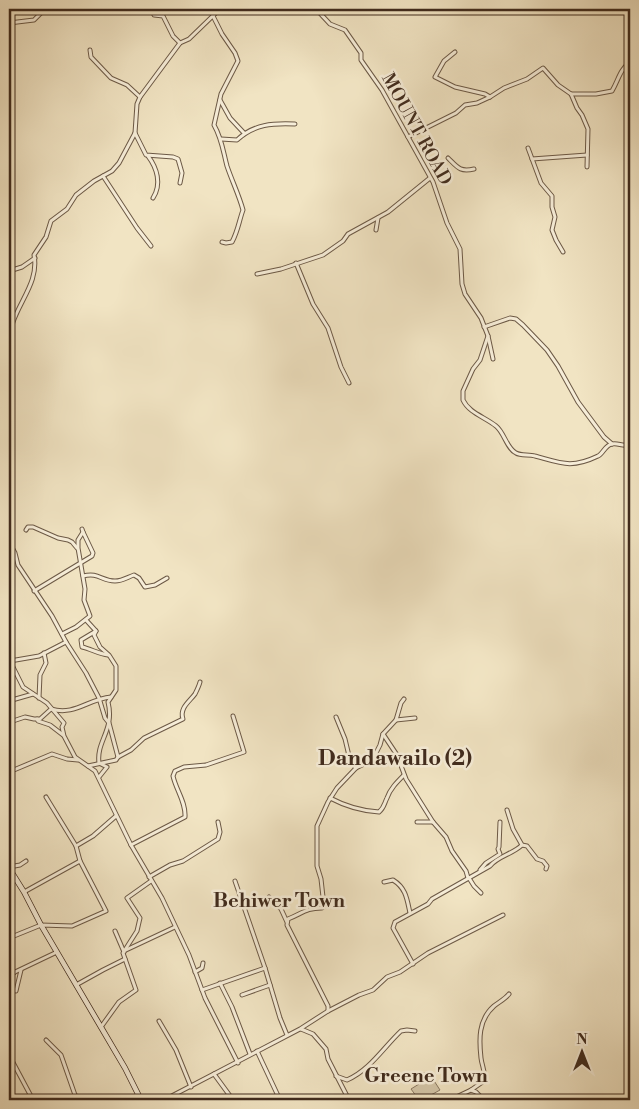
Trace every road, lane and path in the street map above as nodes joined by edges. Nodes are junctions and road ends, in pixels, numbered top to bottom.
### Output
1 (48, 9) edge
2 (152, 9) edge
3 (220, 9) edge
4 (316, 9) edge
5 (213, 16) junction
6 (9, 23) edge
7 (180, 43) junction
8 (90, 50) dead end
9 (455, 52) dead end
10 (630, 62) edge
11 (570, 94) junction
12 (140, 97) junction
13 (490, 97) junction
14 (220, 100) junction
15 (295, 124) dead end
16 (135, 133) junction
17 (244, 133) junction
18 (408, 137) junction
19 (221, 138) junction
20 (528, 148) dead end
21 (588, 154) junction
22 (148, 156) junction
23 (448, 158) dead end
24 (532, 159) junction
25 (588, 167) dead end
26 (474, 168) dead end
27 (104, 176) junction
28 (430, 178) junction
29 (180, 183) dead end
30 (153, 198) dead end
31 (378, 217) junction
32 (376, 230) dead end
33 (222, 242) dead end
34 (151, 246) dead end
35 (563, 252) dead end
36 (35, 258) junction
37 (296, 263) junction
38 (9, 271) edge
39 (257, 274) dead end
40 (484, 327) junction
41 (488, 336) junction
42 (9, 341) edge
43 (492, 359) dead end
44 (349, 383) dead end
45 (612, 444) junction
46 (630, 444) edge
47 (26, 530) dead end
48 (9, 542) edge
49 (78, 548) junction
50 (80, 564) junction
51 (83, 576) junction
52 (167, 578) dead end
53 (34, 591) junction
54 (86, 620) junction
55 (96, 631) junction
56 (62, 634) junction
57 (66, 642) junction
58 (44, 653) junction
59 (108, 655) junction
60 (9, 660) edge
61 (200, 682) dead end
62 (33, 694) junction
63 (111, 697) junction
64 (99, 698) junction
65 (39, 699) junction
66 (404, 699) dead end
67 (9, 703) edge
68 (51, 709) junction
69 (233, 716) dead end
70 (336, 717) dead end
71 (415, 718) dead end
72 (37, 719) junction
73 (396, 720) junction
74 (10, 722) edge
75 (109, 723) junction
76 (382, 734) junction
77 (63, 735) junction
78 (118, 757) junction
79 (79, 760) junction
80 (99, 763) junction
81 (9, 766) edge
82 (88, 766) junction
83 (356, 768) junction
84 (10, 771) edge
85 (404, 775) junction
86 (99, 777) junction
87 (46, 796) dead end
88 (330, 798) junction
89 (507, 810) dead end
90 (116, 816) junction
91 (218, 822) dead end
92 (418, 822) dead end
93 (433, 822) junction
94 (500, 822) dead end
95 (131, 845) junction
96 (522, 845) junction
97 (76, 846) junction
98 (26, 860) dead end
99 (80, 861) junction
100 (9, 867) edge
101 (546, 869) dead end
102 (478, 872) junction
103 (149, 877) junction
104 (468, 878) junction
105 (151, 881) junction
106 (235, 881) dead end
107 (384, 882) dead end
108 (24, 892) junction
109 (482, 893) dead end
110 (269, 897) dead end
111 (410, 913) junction
112 (503, 915) dead end
113 (287, 923) junction
114 (41, 925) junction
115 (175, 927) junction
116 (114, 931) dead end
117 (9, 938) edge
118 (124, 951) junction
119 (58, 952) junction
120 (125, 959) junction
121 (203, 963) dead end
122 (413, 964) junction
123 (265, 968) junction
124 (21, 970) junction
125 (195, 972) junction
126 (9, 977) edge
127 (220, 983) junction
128 (270, 984) junction
129 (76, 985) junction
130 (202, 990) junction
131 (16, 991) dead end
132 (510, 994) dead end
133 (242, 995) dead end
134 (328, 1011) junction
135 (159, 1021) dead end
136 (101, 1028) junction
137 (300, 1029) junction
138 (415, 1031) dead end
139 (287, 1035) junction
140 (46, 1040) dead end
141 (257, 1051) junction
142 (250, 1054) junction
143 (9, 1055) edge
144 (238, 1063) junction
145 (214, 1074) junction
146 (336, 1076) junction
147 (191, 1087) junction
148 (471, 1090) junction
149 (33, 1100) edge
150 (82, 1100) edge
151 (141, 1100) edge
152 (164, 1100) edge
153 (233, 1100) edge
154 (280, 1100) edge
155 (349, 1100) edge
156 (450, 1100) edge
157 (484, 1100) edge

1 - 6 street
2 - 7 street
3 - 5 street
4 - 18 street, MOUNT ROAD
5 - 7 street
5 - 14 street
7 - 12 street
8 - 12 street
9 - 13 street
10 - 11 street
11 - 13 street
11 - 21 street
12 - 16 street
13 - 18 street
14 - 17 street
14 - 19 street
15 - 17 street
16 - 22 street
16 - 27 street
17 - 19 street
18 - 28 street, MOUNT ROAD
19 - 33 street
20 - 24 street
21 - 24 street
21 - 25 street
22 - 29 street
22 - 30 street
23 - 26 street
24 - 35 street
27 - 34 street
27 - 36 street
28 - 31 street
28 - 40 street, MOUNT ROAD
31 - 32 street
31 - 37 street
36 - 38 street
36 - 42 street
37 - 39 street
37 - 44 street
40 - 41 street, MOUNT ROAD
40 - 45 street
41 - 43 street, MOUNT ROAD
41 - 45 street
45 - 46 street
47 - 49 street
48 - 53 street
49 - 50 street
49 - 50 street
50 - 51 street
50 - 53 street
51 - 52 street
51 - 54 street
53 - 56 street
54 - 55 street
54 - 56 street
55 - 59 street
55 - 59 street
56 - 57 street
57 - 58 street
57 - 64 street
58 - 60 street
58 - 65 street
59 - 63 street
60 - 62 street
61 - 78 street
62 - 65 street
62 - 67 street
63 - 64 street
63 - 75 street
64 - 68 street
64 - 75 street
65 - 68 street
66 - 73 street
68 - 72 street
68 - 77 street
69 - 95 street
70 - 83 street
71 - 73 street
72 - 74 street
72 - 77 street
73 - 76 street
75 - 78 street
75 - 80 street
76 - 83 street
76 - 85 street
77 - 79 street
78 - 80 street
79 - 82 street
79 - 84 street
80 - 82 street
80 - 86 street
81 - 84 street
82 - 86 street
83 - 88 street
85 - 88 street
85 - 93 street
86 - 90 street
87 - 97 street
88 - 113 street
89 - 96 street
90 - 95 street
90 - 97 street
91 - 103 street
92 - 93 street
93 - 104 street
94 - 102 street
95 - 103 street
96 - 101 street
96 - 102 street
97 - 99 street
98 - 100 street
99 - 108 street
99 - 114 street
100 - 108 main road
102 - 104 street
103 - 105 street
104 - 109 street
104 - 111 street
105 - 115 street
105 - 118 street
106 - 123 street
107 - 111 street
108 - 114 main road
110 - 113 street
111 - 122 street
112 - 122 street
113 - 134 street
114 - 117 street
114 - 119 main road
115 - 118 street
115 - 125 street
116 - 118 street
118 - 120 street
119 - 124 street
119 - 129 main road
120 - 129 street
120 - 136 street
121 - 125 street
122 - 134 street
123 - 127 street
123 - 128 street
124 - 126 street
124 - 131 street
125 - 130 street
127 - 130 street
127 - 142 street
128 - 133 street
128 - 139 street
129 - 136 main road
130 - 144 street
132 - 148 street
134 - 137 street
135 - 147 street
136 - 151 main road
137 - 139 street
137 - 146 street
138 - 146 street
139 - 141 street
140 - 150 street
141 - 142 street
141 - 154 street
142 - 144 street
143 - 149 street
144 - 145 street
145 - 147 street
145 - 153 street
146 - 155 street
147 - 152 street
148 - 156 street
148 - 157 street

